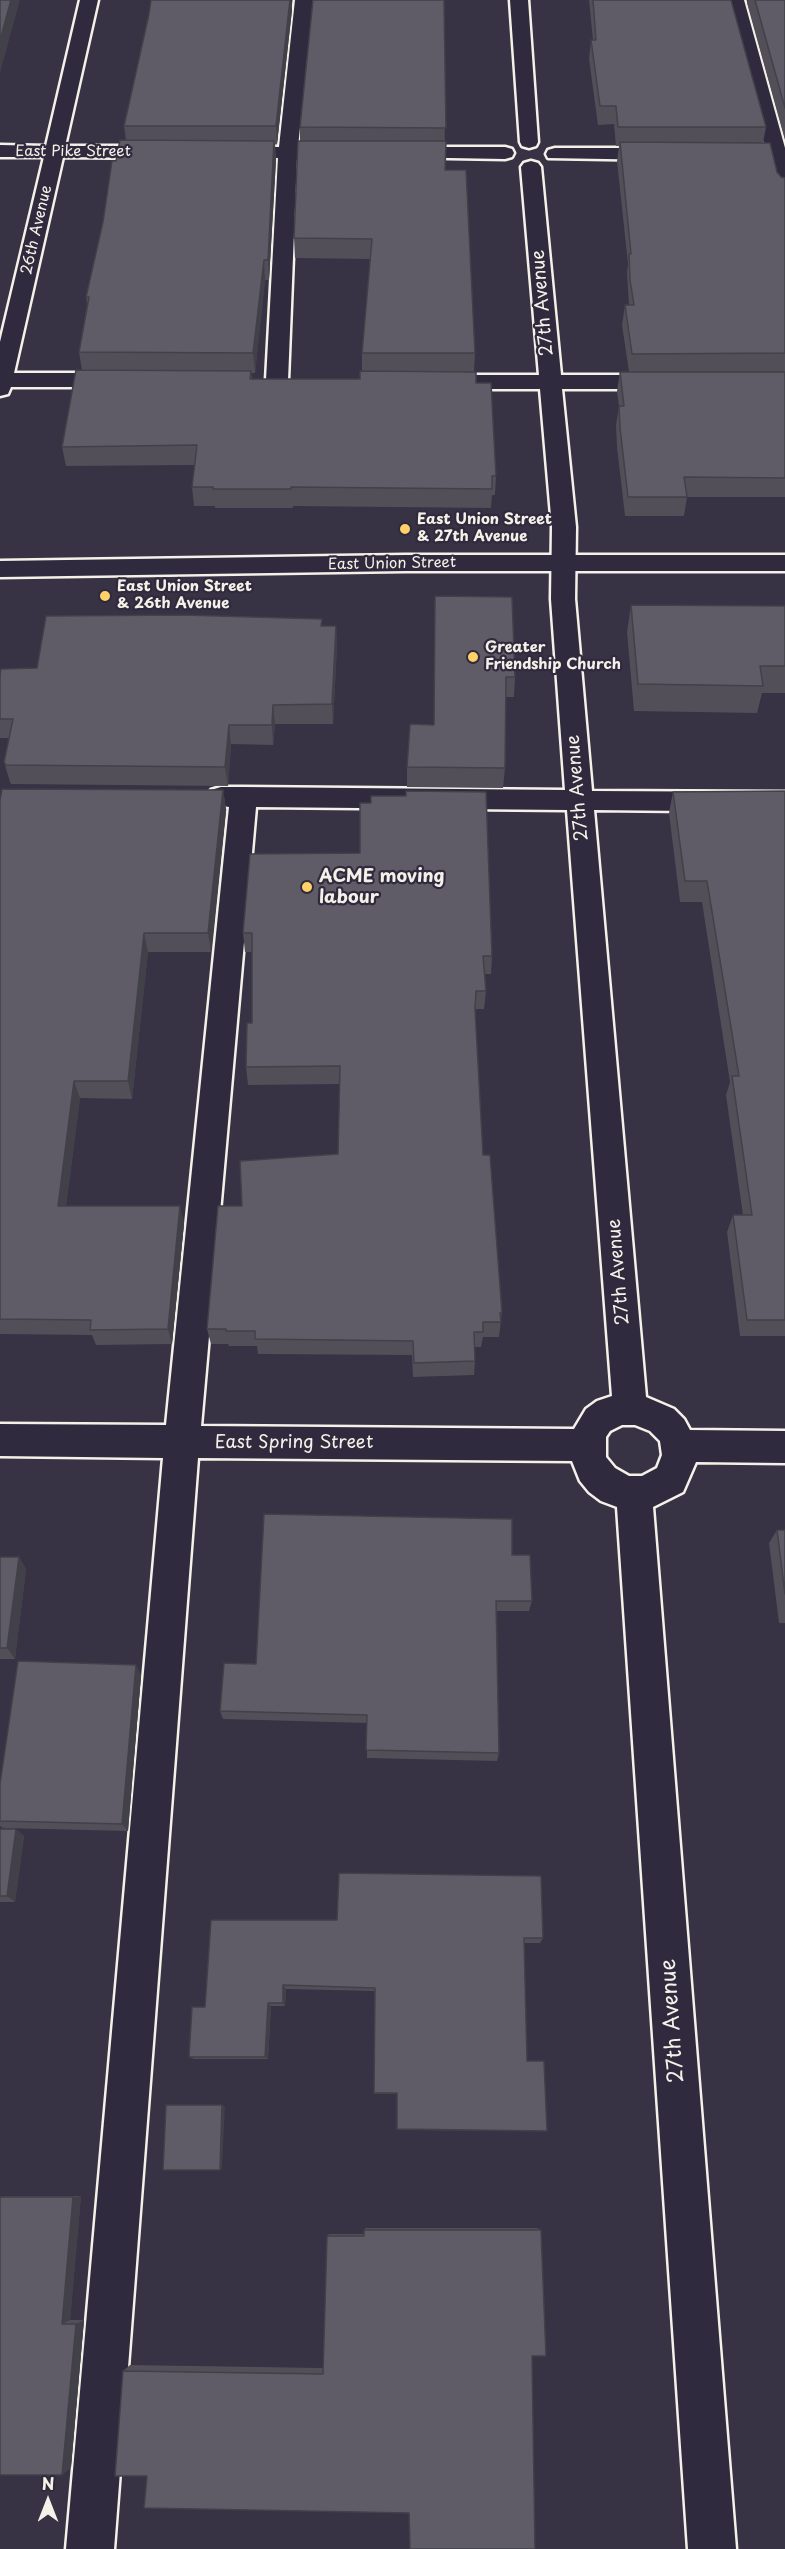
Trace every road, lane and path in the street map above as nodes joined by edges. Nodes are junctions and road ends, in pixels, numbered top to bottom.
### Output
1 (88, 0) edge
2 (304, 0) edge
3 (519, 0) edge
4 (735, 0) edge
5 (0, 151) edge
6 (55, 152) junction
7 (184, 152) edge
8 (207, 152) edge
9 (288, 152) junction
10 (356, 153) edge
11 (379, 153) edge
12 (679, 154) edge
13 (703, 154) edge
14 (780, 154) edge
15 (530, 155) junction
16 (785, 189) edge
17 (136, 380) edge
18 (254, 380) edge
19 (277, 380) junction
20 (301, 380) edge
21 (406, 381) edge
22 (678, 382) edge
23 (551, 383) junction
24 (1, 384) edge
25 (564, 563) junction
26 (785, 563) edge
27 (0, 569) edge
28 (197, 797) edge
29 (243, 797) junction
30 (579, 800) junction
31 (785, 802) edge
32 (630, 1409) junction
33 (0, 1440) edge
34 (183, 1443) junction
35 (587, 1445) junction
36 (678, 1446) junction
37 (785, 1447) edge
38 (634, 1493) junction
39 (90, 2549) edge
40 (712, 2549) edge

1 - 6 street, 26th Avenue
2 - 9 street
3 - 15 street, 27th Avenue
4 - 14 street
5 - 6 street, East Pike Street
6 - 7 street, East Pike Street
6 - 24 street, 26th Avenue
8 - 9 street
9 - 10 street
9 - 19 street
11 - 15 street
12 - 15 street
13 - 14 street
14 - 16 street
15 - 23 street, 27th Avenue
17 - 24 street
18 - 19 street
19 - 20 street
21 - 23 street
22 - 23 street
23 - 25 street, 27th Avenue
25 - 26 street, East Union Street
25 - 27 street, East Union Street
25 - 30 street, 27th Avenue
28 - 29 street
29 - 30 street
29 - 34 street
30 - 31 street
30 - 32 street, 27th Avenue
32 - 35 street
32 - 36 street
33 - 34 street, East Spring Street
34 - 35 street, East Spring Street
34 - 39 street
35 - 38 street
36 - 37 street
36 - 38 street
38 - 40 street, 27th Avenue

